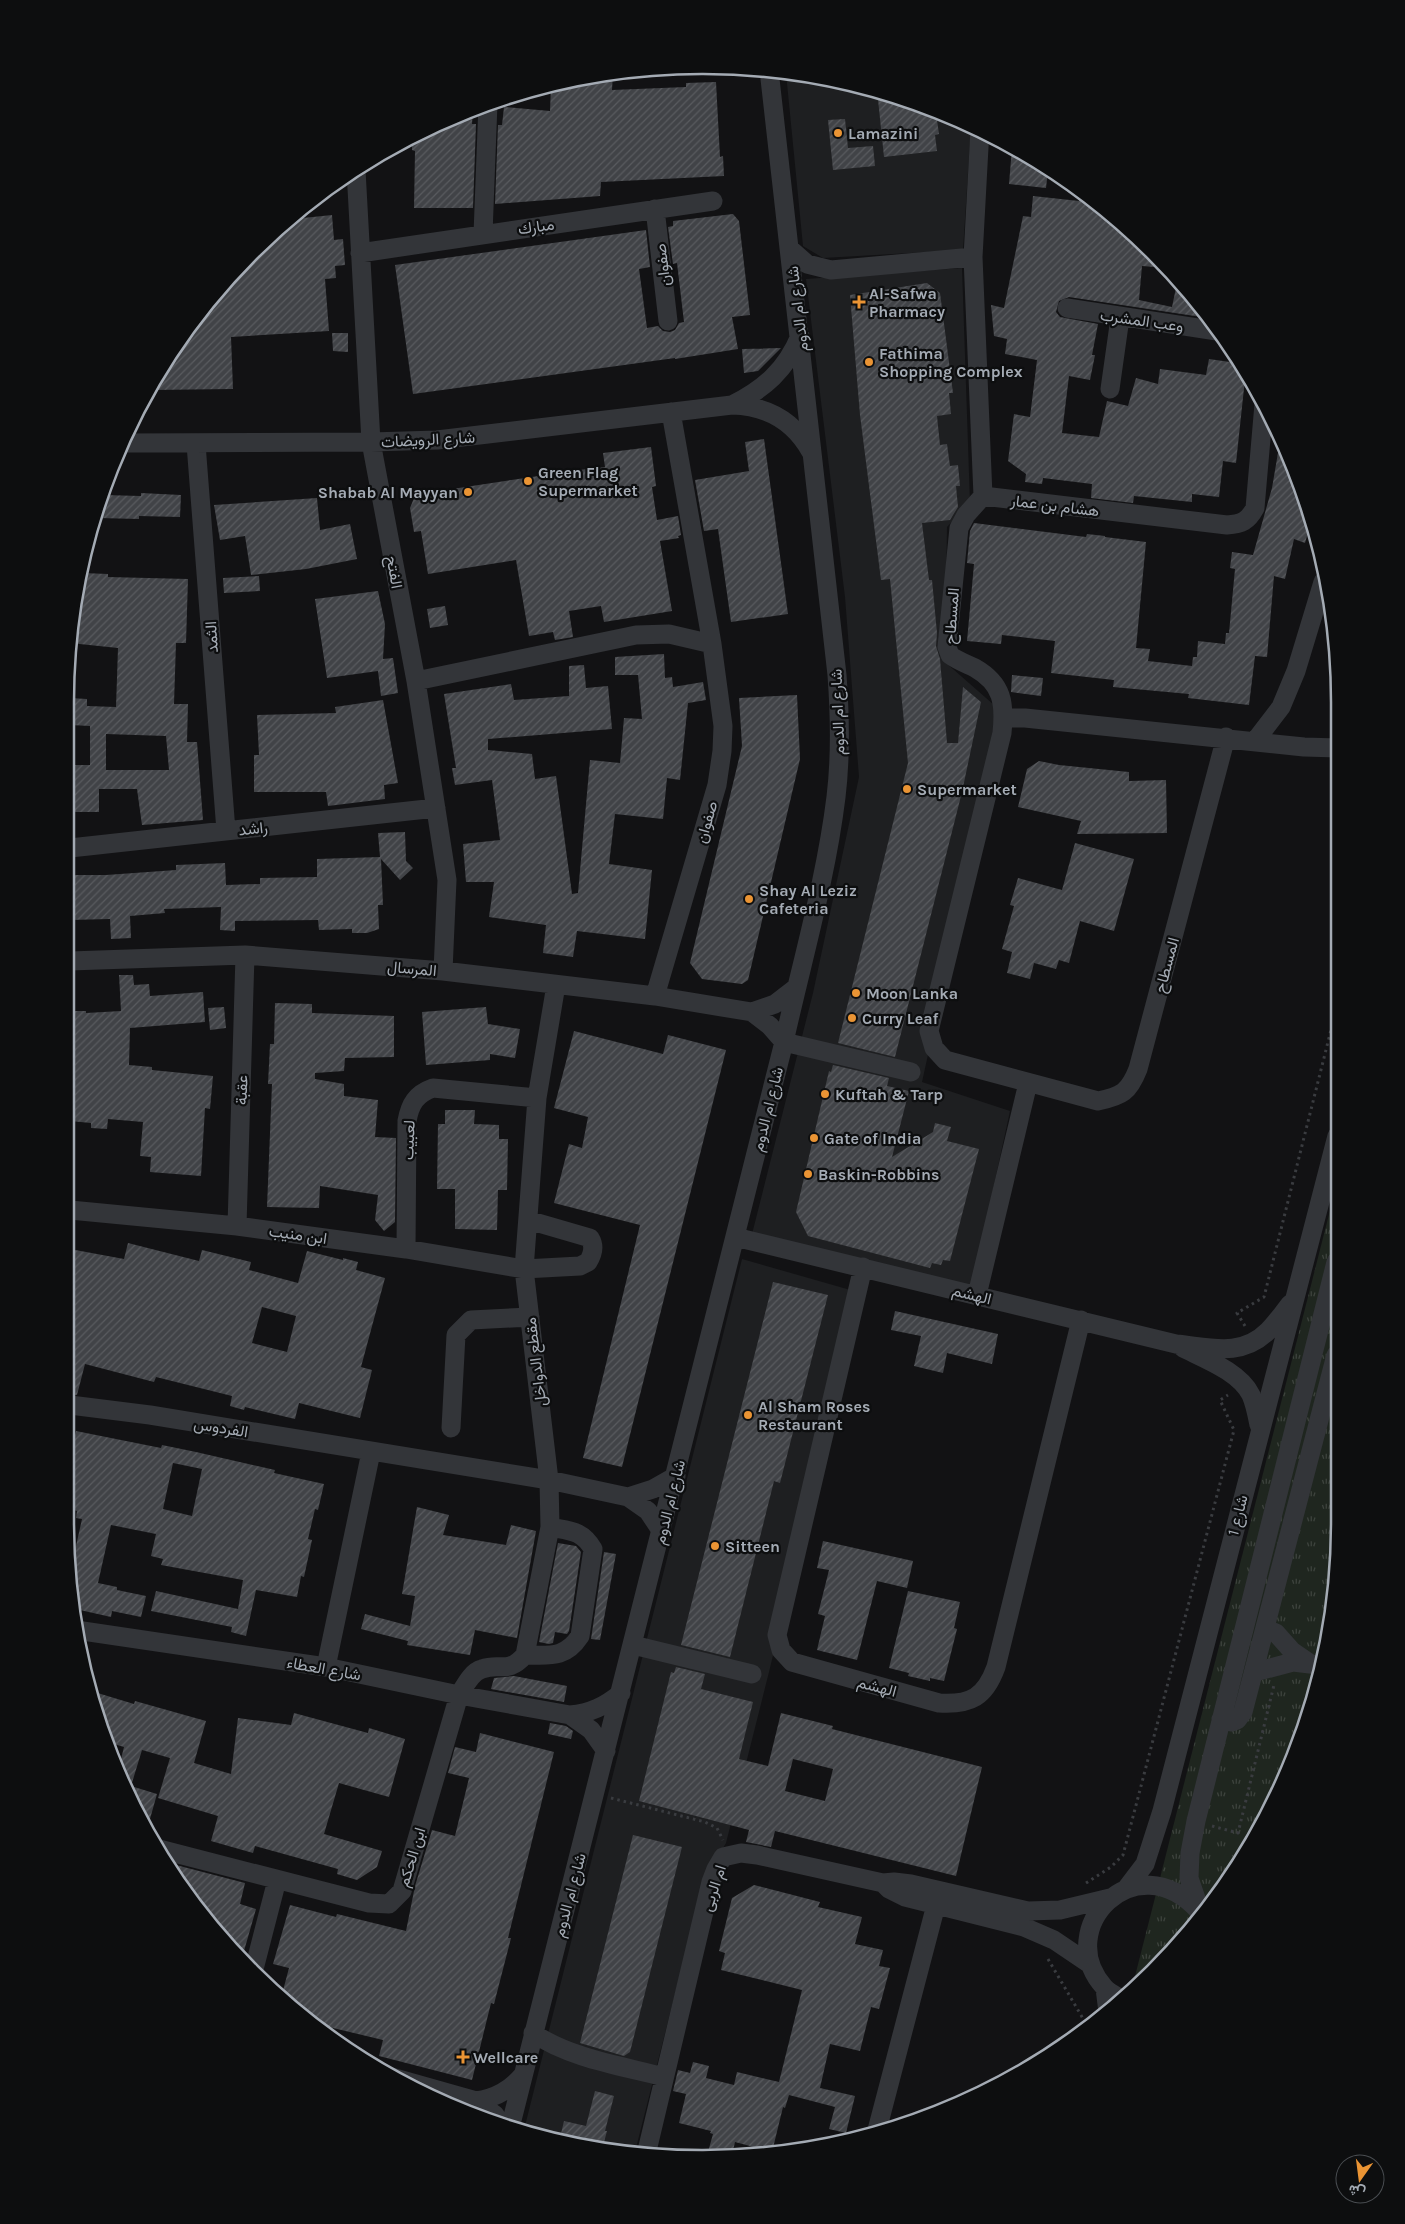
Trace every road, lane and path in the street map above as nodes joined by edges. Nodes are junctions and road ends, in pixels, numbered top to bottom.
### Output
1 (770, 78) edge
2 (488, 112) edge
3 (979, 138) edge
4 (356, 178) edge
5 (713, 201) dead end
6 (655, 209) junction
7 (483, 234) junction
8 (789, 248) junction
9 (360, 253) junction
10 (973, 257) junction
11 (1066, 308) dead end
12 (1120, 318) junction
13 (668, 321) dead end
14 (1208, 330) edge
15 (800, 336) junction
16 (1110, 389) dead end
17 (732, 405) junction
18 (670, 412) junction
19 (1263, 418) edge
20 (131, 442) edge
21 (372, 442) junction
22 (196, 444) junction
23 (812, 454) junction
24 (982, 496) junction
25 (1321, 590) edge
26 (712, 644) junction
27 (416, 681) junction
28 (1003, 718) junction
29 (1226, 737) junction
30 (1255, 741) junction
31 (1304, 747) junction
32 (1331, 748) edge
33 (1331, 757) edge
34 (436, 808) junction
35 (226, 831) junction
36 (74, 848) edge
37 (246, 955) junction
38 (74, 961) edge
39 (443, 971) junction
40 (556, 984) junction
41 (796, 987) junction
42 (655, 996) junction
43 (752, 1012) junction
44 (1331, 1030) edge
45 (784, 1042) junction
46 (911, 1072) dead end
47 (1028, 1084) junction
48 (536, 1098) junction
49 (1331, 1159) edge
50 (74, 1210) edge
51 (528, 1220) junction
52 (237, 1226) junction
53 (735, 1237) junction
54 (406, 1249) junction
55 (524, 1268) junction
56 (863, 1268) junction
57 (1331, 1282) edge
58 (977, 1295) junction
59 (1294, 1300) junction
60 (530, 1317) junction
61 (1081, 1320) junction
62 (1255, 1341) junction
63 (1176, 1344) junction
64 (1331, 1375) edge
65 (1244, 1385) junction
66 (74, 1406) edge
67 (1260, 1427) junction
68 (451, 1428) dead end
69 (371, 1452) junction
70 (676, 1476) junction
71 (548, 1480) junction
72 (628, 1497) junction
73 (550, 1526) junction
74 (662, 1532) junction
75 (1266, 1629) junction
76 (84, 1631) edge
77 (633, 1645) junction
78 (525, 1655) junction
79 (1313, 1663) edge
80 (1278, 1665) junction
81 (326, 1668) junction
82 (1255, 1672) junction
83 (752, 1674) dead end
84 (621, 1693) junction
85 (459, 1695) junction
86 (570, 1715) junction
87 (1221, 1719) junction
88 (606, 1751) junction
89 (596, 1794) junction
90 (1196, 1821) junction
91 (168, 1851) edge
92 (723, 1857) junction
93 (277, 1880) junction
94 (883, 1883) junction
95 (1081, 1886) dead end
96 (1118, 1893) junction
97 (936, 1905) junction
98 (1198, 1907) edge
99 (1196, 1910) edge
100 (1046, 1956) dead end
101 (255, 1963) edge
102 (1091, 1965) junction
103 (1104, 1988) junction
104 (1115, 1995) edge
105 (1106, 2003) edge
106 (1084, 2021) edge
107 (533, 2033) junction
108 (523, 2075) junction
109 (664, 2077) junction
110 (433, 2089) edge
111 (476, 2101) junction
112 (495, 2115) edge
113 (512, 2121) edge
114 (878, 2125) edge
115 (648, 2148) edge

1 - 8 street, شارع ام الدوم
2 - 7 street
3 - 10 street
4 - 9 street, الفتح
5 - 6 street, مبارك
6 - 7 street, مبارك
6 - 13 street, صفوان
7 - 9 street, مبارك
8 - 10 street
8 - 15 street, شارع ام الدوم
9 - 21 street, الفتح
10 - 24 street
11 - 12 street, وعب المشرب
12 - 14 street, وعب المشرب
12 - 16 street
15 - 17 street, شارع الرويضات
15 - 23 street, شارع ام الدوم
17 - 18 street, شارع الرويضات
17 - 23 street, شارع الرويضات
18 - 21 street, شارع الرويضات
18 - 26 street, صفوان
19 - 24 street, هشام بن عمار
20 - 22 street, شارع الرويضات
21 - 22 street, شارع الرويضات
21 - 27 street, الفتح
22 - 35 street, الثمد
23 - 41 street, شارع ام الدوم
24 - 28 street, المسطاح
25 - 30 street
26 - 27 street
26 - 42 street, صفوان
27 - 34 street, الفتح
28 - 29 street
28 - 47 street, المسطاح
29 - 30 street
29 - 47 street, المسطاح
30 - 31 street
31 - 32 street
31 - 33 street
34 - 35 street, راشد
34 - 39 street, الفتح
35 - 36 street, راشد
37 - 38 street, المرسال
37 - 39 street, المرسال
37 - 52 street, عقبة
39 - 40 street, المرسال
40 - 42 street, المرسال
40 - 48 street, مقطع الدواخل
41 - 43 street, المرسال
41 - 45 street, شارع ام الدوم
42 - 43 street, المرسال
43 - 45 street, المرسال
44 - 62 path
45 - 46 street
45 - 53 street, شارع ام الدوم
47 - 58 street
48 - 51 street, مقطع الدواخل
48 - 54 street, لعبيب
49 - 59 street, شارع 1
50 - 52 street, ابن منيب
51 - 55 street, مقطع الدواخل
51 - 55 street, ابن منيب
52 - 54 street, ابن منيب
53 - 56 street, الهشم
53 - 70 street, شارع ام الدوم
54 - 55 street, ابن منيب
55 - 60 street, مقطع الدواخل
56 - 58 street, الهشم
56 - 61 street, الهشم
57 - 87 street
58 - 61 street, الهشم
59 - 62 street, الهشم
59 - 67 street, شارع 1
60 - 68 street
60 - 71 street, مقطع الدواخل
61 - 63 street, الهشم
62 - 63 street, الهشم
63 - 65 street, الهشم
64 - 75 street
65 - 67 street, الهشم
65 - 95 path
66 - 69 street, الفردوس
67 - 96 street, شارع 1
69 - 71 street, الفردوس
69 - 81 street
70 - 72 street, الفردوس
70 - 74 street, شارع ام الدوم
71 - 72 street, الفردوس
71 - 73 street, مقطع الدواخل
72 - 74 street, الفردوس
73 - 78 street, مقطع الدواخل
73 - 78 street
74 - 77 street, شارع ام الدوم
75 - 79 street
75 - 82 street
76 - 81 street, شارع العطاء
77 - 83 street
77 - 84 street, شارع ام الدوم
78 - 85 street
79 - 80 street
80 - 82 street
80 - 90 path
81 - 85 street, شارع العطاء
82 - 87 street
84 - 86 street, شارع العطاء
84 - 88 street, شارع ام الدوم
85 - 86 street, شارع العطاء
85 - 93 street, ابن الحكم
86 - 88 street, شارع العطاء
87 - 90 street
88 - 89 street, شارع ام الدوم
89 - 92 path
89 - 107 street, شارع ام الدوم
90 - 98 street
91 - 93 street, ابن الحكم
92 - 94 street, ام الربى
92 - 109 street, ام الربى
93 - 101 street
94 - 96 street, ام الربى
94 - 97 street, ام الربى
96 - 99 street, ام الربى
96 - 102 street, شارع 1
97 - 102 street, ام الربى
97 - 114 street
100 - 106 path
102 - 103 street
103 - 104 street
103 - 105 street
107 - 108 street, شارع ام الدوم
107 - 109 street
108 - 111 street
108 - 113 street, شارع ام الدوم
109 - 115 street, ام الربى
110 - 111 street
111 - 112 street

